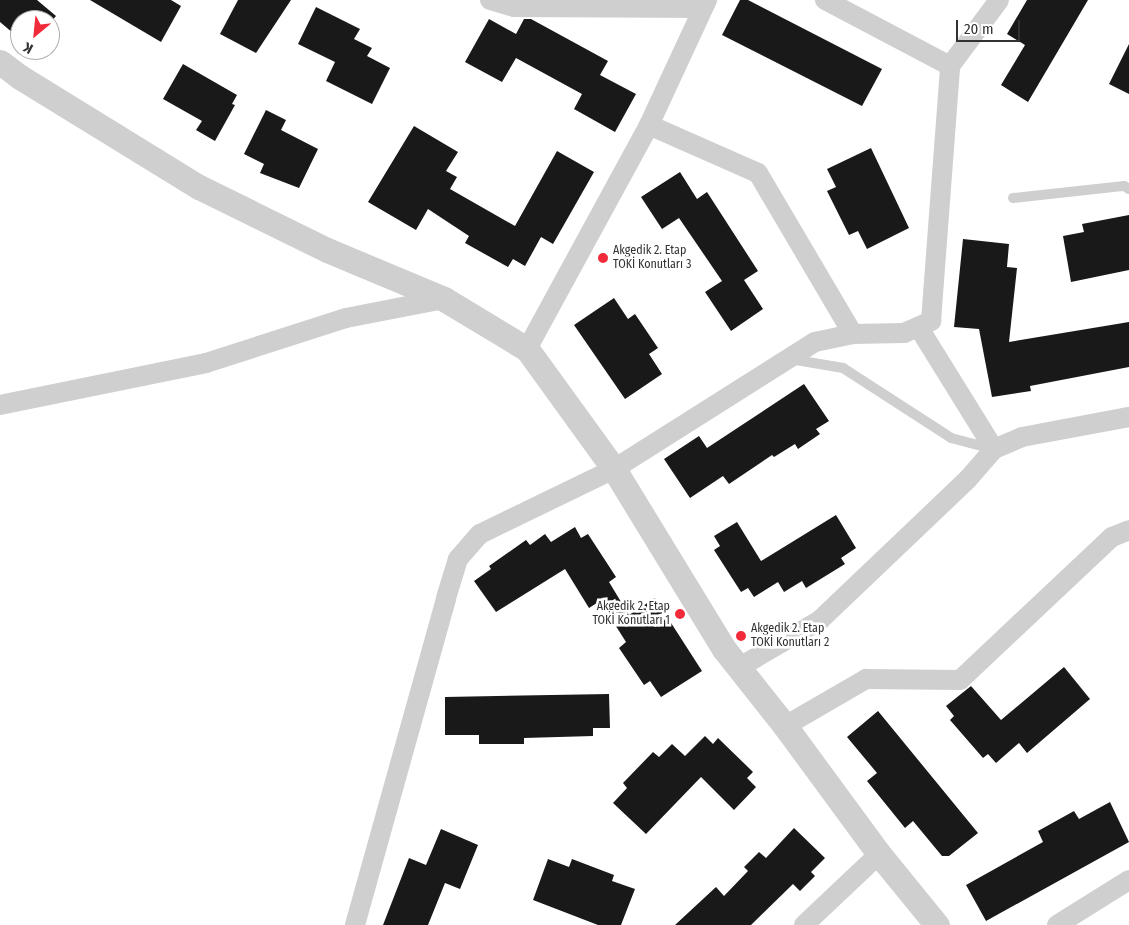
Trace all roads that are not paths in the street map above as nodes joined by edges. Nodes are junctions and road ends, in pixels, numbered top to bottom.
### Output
1 (490, 0) edge
2 (825, 0) edge
3 (999, 0) edge
4 (705, 4) edge
5 (0, 62) edge
6 (950, 66) junction
7 (649, 126) junction
8 (1129, 189) edge
9 (1013, 198) dead end
10 (444, 299) junction
11 (919, 328) junction
12 (853, 334) junction
13 (527, 349) junction
14 (788, 358) junction
15 (0, 405) edge
16 (1129, 417) edge
17 (994, 449) junction
18 (614, 469) junction
19 (1129, 530) edge
20 (738, 668) junction
21 (785, 726) junction
22 (879, 854) junction
23 (1129, 880) edge
24 (354, 925) edge
25 (804, 925) edge
26 (937, 925) edge
27 (1057, 925) edge

1 - 4 street
2 - 6 street
3 - 6 street
4 - 7 street
5 - 10 street
6 - 11 street
7 - 12 street
7 - 13 street
8 - 9 lane
10 - 13 street
10 - 15 street
11 - 12 street
11 - 17 street
12 - 14 street
13 - 18 street
14 - 17 lane
14 - 18 street
16 - 17 street
17 - 20 street
18 - 20 street
18 - 24 street
19 - 21 street
20 - 21 street
21 - 22 street
22 - 25 street
22 - 26 street
23 - 27 street

